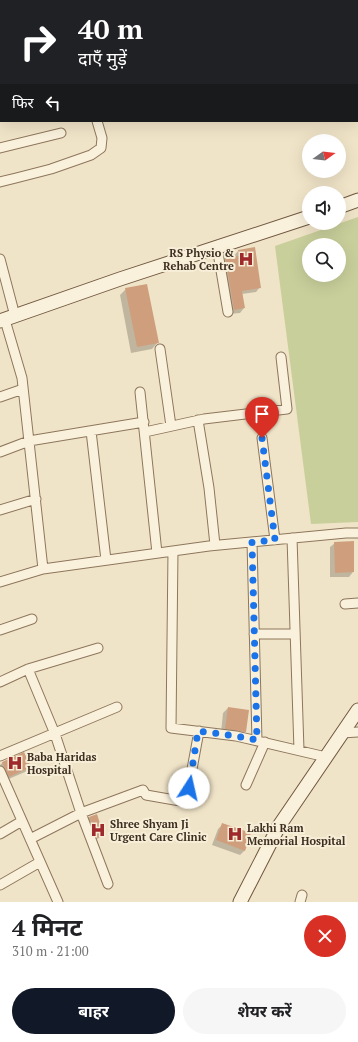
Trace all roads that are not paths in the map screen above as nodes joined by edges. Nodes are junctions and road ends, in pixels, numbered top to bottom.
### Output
1 (97, 122) edge
2 (61, 133) dead end
3 (0, 148) edge
4 (0, 182) edge
5 (358, 200) edge
6 (346, 204) edge
7 (302, 219) edge
8 (217, 247) junction
9 (0, 259) edge
10 (228, 312) dead end
11 (7, 319) edge
12 (160, 349) dead end
13 (281, 357) dead end
14 (24, 389) junction
15 (140, 392) dead end
16 (0, 397) edge
17 (198, 420) junction
18 (144, 422) junction
19 (171, 426) junction
20 (91, 431) junction
21 (145, 432) junction
22 (262, 438) dead end
23 (29, 441) junction
24 (0, 452) edge
25 (36, 499) junction
26 (0, 510) edge
27 (358, 533) edge
28 (292, 538) junction
29 (275, 540) junction
30 (252, 542) junction
31 (215, 545) junction
32 (173, 551) junction
33 (158, 553) junction
34 (106, 560) junction
35 (43, 569) junction
36 (0, 582) edge
37 (358, 603) edge
38 (345, 604) dead end
39 (32, 619) dead end
40 (0, 630) edge
41 (254, 634) junction
42 (295, 634) junction
43 (98, 648) dead end
44 (28, 669) junction
45 (0, 682) edge
46 (116, 707) dead end
47 (358, 710) edge
48 (198, 731) junction
49 (358, 732) edge
50 (342, 733) junction
51 (54, 734) junction
52 (261, 741) junction
53 (299, 750) junction
54 (0, 756) edge
55 (326, 757) junction
56 (0, 772) edge
57 (246, 785) dead end
58 (81, 814) junction
59 (22, 821) junction
60 (0, 834) edge
61 (30, 839) junction
62 (40, 862) junction
63 (108, 884) dead end
64 (0, 885) edge
65 (55, 901) edge
66 (240, 902) edge

1 - 4 street
2 - 3 street
5 - 6 street
7 - 8 street
8 - 10 street
8 - 11 street
9 - 11 street
11 - 14 street
12 - 19 street
13 - 17 street
14 - 16 street
14 - 23 street
15 - 18 street
17 - 19 street
17 - 31 street
18 - 20 street
18 - 21 street
19 - 21 street
20 - 23 street
20 - 34 street
21 - 33 street
22 - 29 street
23 - 24 street
23 - 25 street
25 - 26 street
25 - 35 street
27 - 28 street
28 - 29 street
28 - 42 street
29 - 30 street
30 - 31 street
30 - 41 street
31 - 32 street
32 - 33 street
32 - 48 street
33 - 34 street
34 - 35 street
35 - 36 street
37 - 38 street
39 - 40 street
41 - 42 street
41 - 52 street
42 - 53 street
43 - 44 street
44 - 45 street
44 - 51 street
46 - 51 street
47 - 50 street
48 - 52 street
48 - 58 street
49 - 50 street
50 - 55 street
51 - 54 street
51 - 58 street
52 - 53 street
52 - 57 street
53 - 55 street
55 - 66 street
56 - 59 street
58 - 61 street
58 - 63 street
59 - 60 street
59 - 61 street
61 - 62 street
62 - 64 street
62 - 65 street

